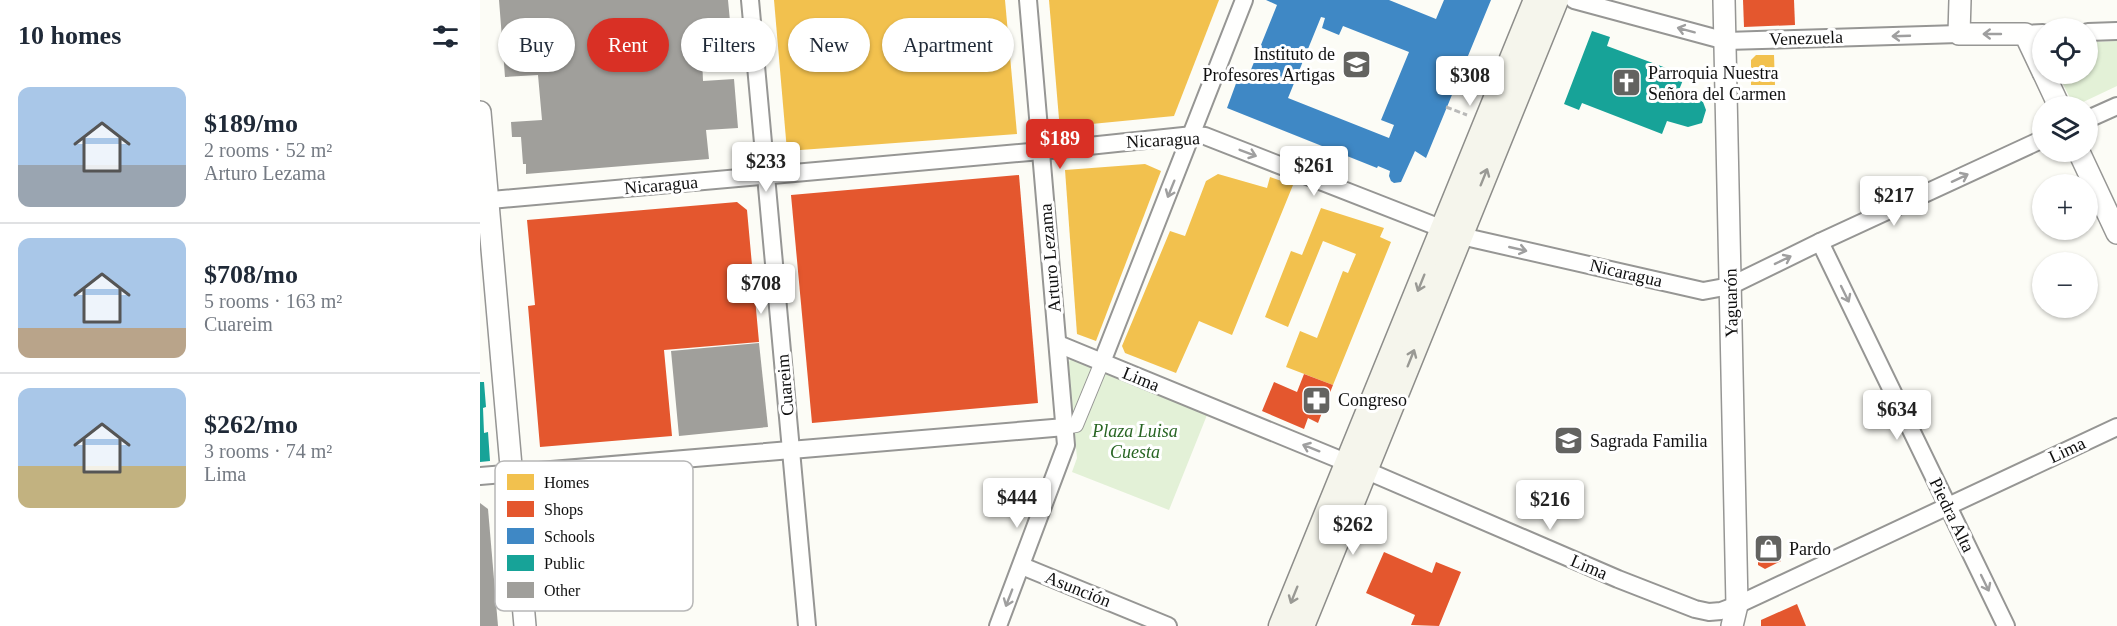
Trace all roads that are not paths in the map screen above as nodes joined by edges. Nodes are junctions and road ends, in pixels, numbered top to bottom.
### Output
1 (750, 0) edge
2 (1028, 0) edge
3 (1244, 0) edge
4 (1536, 0) edge
5 (1556, 0) edge
6 (1574, 0) edge
7 (1724, 0) edge
8 (1960, 0) edge
9 (2098, 32) edge
10 (2117, 32) edge
11 (1959, 34) junction
12 (2032, 34) edge
13 (1726, 41) junction
14 (2117, 105) edge
15 (480, 112) edge
16 (2098, 114) edge
17 (1192, 135) junction
18 (2032, 144) edge
19 (1041, 151) junction
20 (2084, 162) edge
21 (766, 176) junction
22 (484, 201) edge
23 (1452, 232) junction
24 (2117, 233) edge
25 (1820, 242) junction
26 (1730, 286) junction
27 (1058, 344) junction
28 (1101, 362) junction
29 (1065, 427) junction
30 (2117, 427) edge
31 (791, 449) junction
32 (510, 461) edge
33 (651, 461) edge
34 (1356, 466) junction
35 (495, 475) edge
36 (480, 476) edge
37 (1948, 506) junction
38 (1022, 566) junction
39 (524, 611) edge
40 (1735, 616) edge
41 (525, 626) edge
42 (807, 626) edge
43 (998, 626) edge
44 (1168, 626) edge
45 (1281, 626) edge
46 (1302, 626) edge
47 (1744, 626) edge
48 (2006, 626) edge

1 - 21 street, Cuareim
2 - 19 street, Arturo Lezama
3 - 17 street
4 - 23 main road
23 -> 5 main road
13 -> 6 street, Venezuela
7 - 13 street, Yaguarón
8 - 11 street
9 - 10 street
12 -> 11 street, Venezuela
11 -> 13 street, Venezuela
13 - 26 street, Yaguarón
14 - 16 street
15 - 22 street
17 - 19 street, Nicaragua
17 -> 23 street, Nicaragua
17 -> 28 street
25 -> 18 street, Nicaragua
19 - 21 street, Nicaragua
19 - 27 street, Arturo Lezama
20 - 24 street
21 - 22 street, Nicaragua
21 - 31 street, Cuareim
22 - 32 street
23 -> 26 street, Nicaragua
23 - 34 main road
26 -> 25 street, Nicaragua
25 -> 37 street, Piedra Alta
26 - 40 street, Yaguarón
27 - 28 street, Lima
27 - 29 street, Arturo Lezama
28 - 29 street
34 -> 28 street, Lima
29 - 31 street
29 - 38 street, Arturo Lezama
30 - 37 street, Lima
31 - 33 street
31 - 42 street, Cuareim
34 - 40 street, Lima
34 -> 45 main road
34 - 46 main road
35 - 36 street
37 - 40 street, Lima
37 -> 48 street, Piedra Alta
38 -> 43 street
38 - 44 street, Asunción
39 - 41 street
40 - 47 street, Yaguarón

